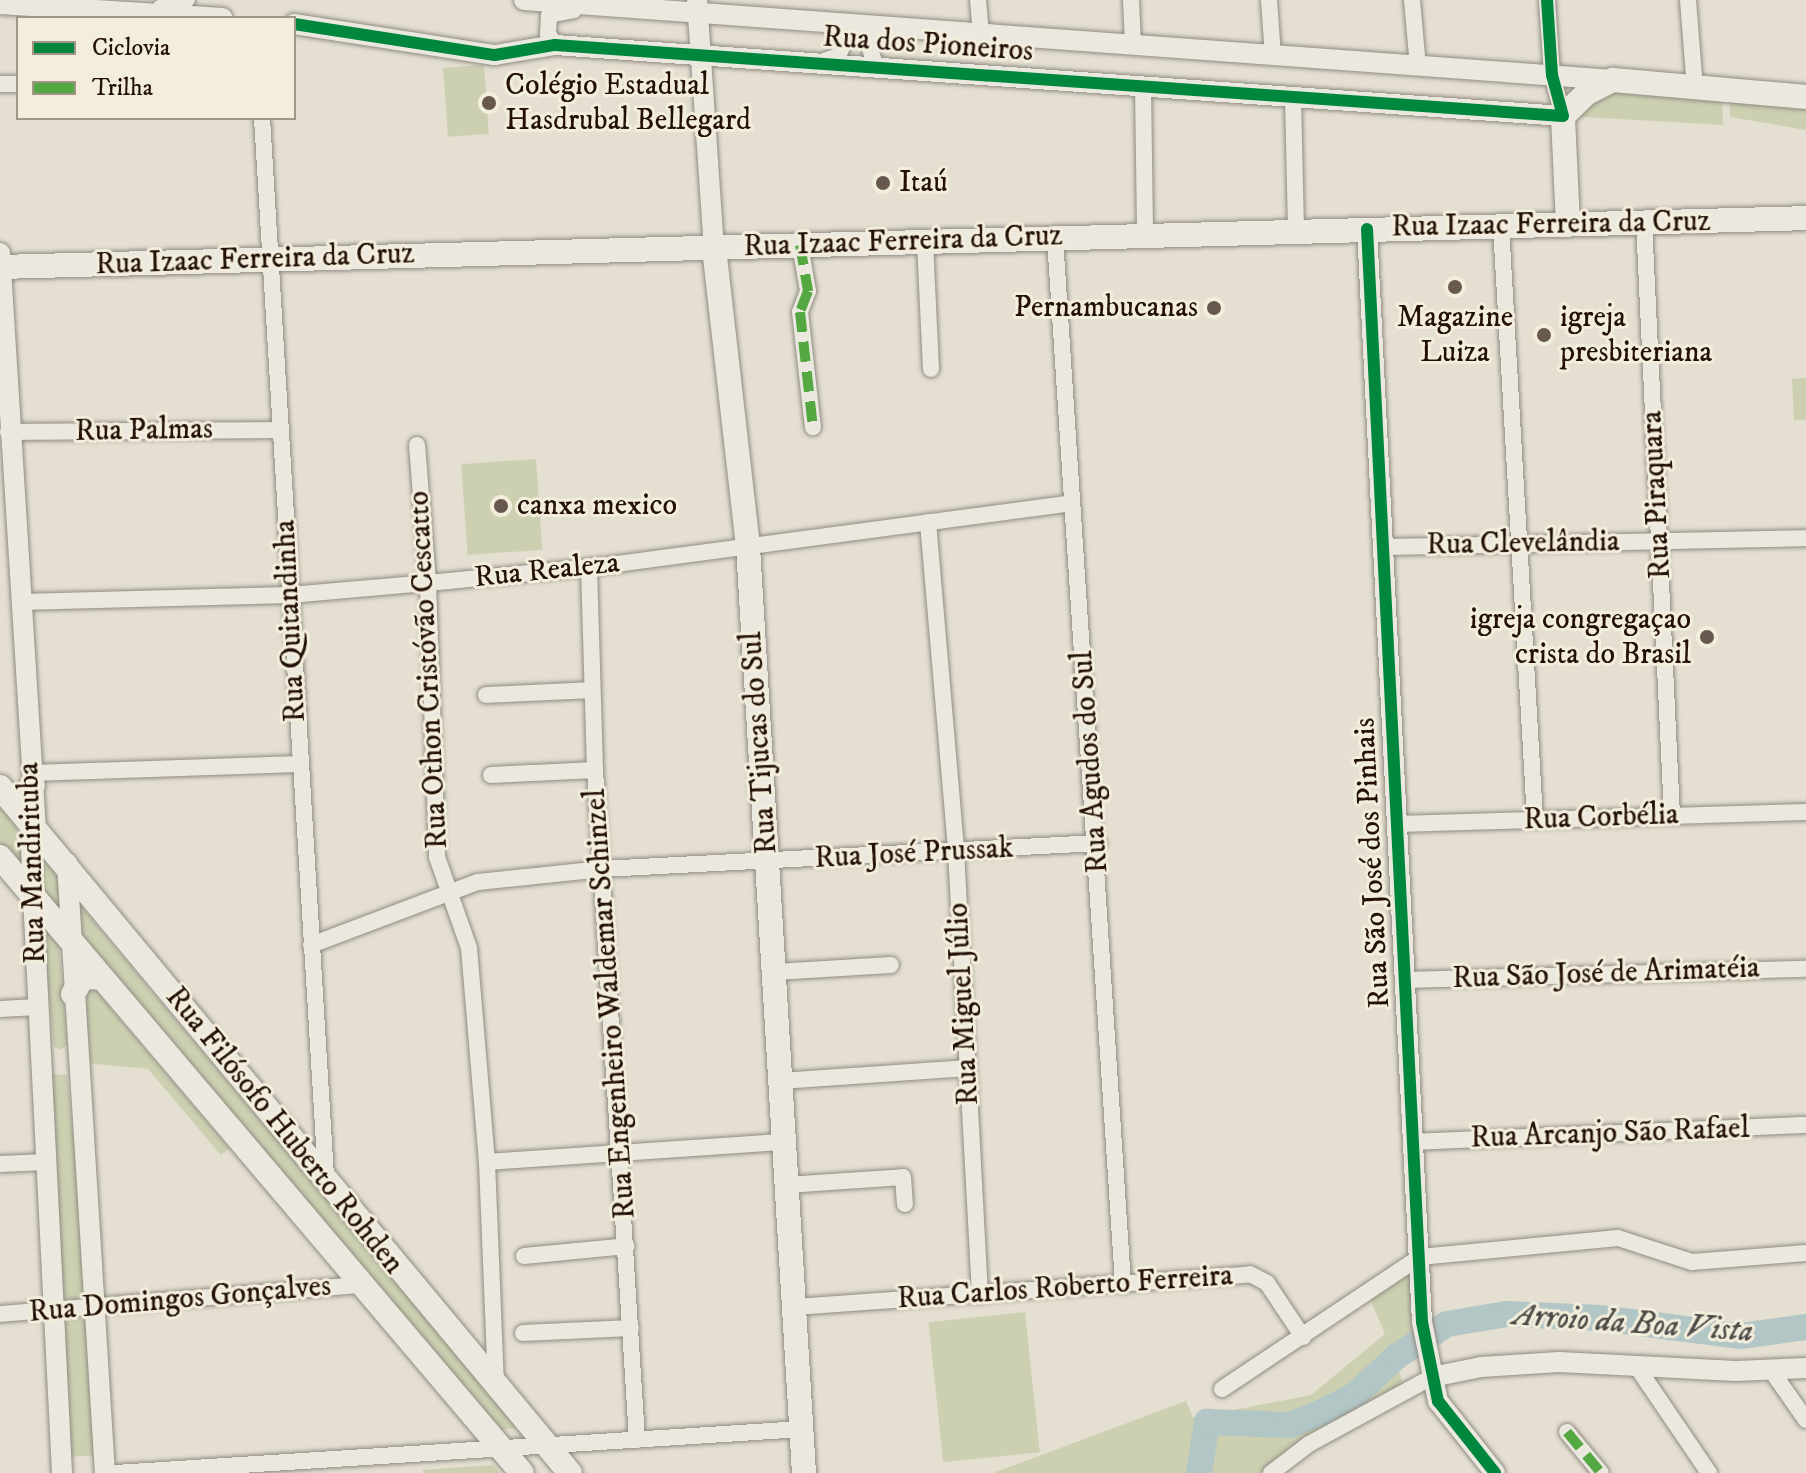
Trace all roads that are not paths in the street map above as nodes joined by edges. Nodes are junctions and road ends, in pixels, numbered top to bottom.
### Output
1 (187, 0) edge
2 (524, 0) edge
3 (978, 0) edge
4 (1131, 0) edge
5 (1269, 0) edge
6 (1412, 0) edge
7 (1547, 0) edge
8 (1688, 0) edge
9 (0, 4) edge
10 (698, 7) edge
11 (616, 8) junction
12 (114, 11) junction
13 (192, 16) edge
14 (296, 24) edge
15 (833, 24) junction
16 (895, 28) junction
17 (981, 35) junction
18 (555, 45) junction
19 (1133, 46) junction
20 (702, 55) junction
21 (1273, 56) junction
22 (815, 63) junction
23 (1418, 67) junction
24 (876, 68) junction
25 (1552, 75) junction
26 (1613, 80) junction
27 (1143, 87) junction
28 (1695, 88) junction
29 (1293, 97) junction
30 (1806, 97) edge
31 (1563, 116) junction
32 (262, 120) edge
33 (1806, 218) edge
34 (1644, 222) junction
35 (1568, 224) junction
36 (1501, 226) junction
37 (1367, 229) junction
38 (1296, 231) junction
39 (1145, 236) junction
40 (1055, 238) junction
41 (925, 242) junction
42 (800, 245) junction
43 (714, 248) junction
44 (0, 253) edge
45 (270, 260) junction
46 (0, 267) edge
47 (931, 369) dead end
48 (813, 427) dead end
49 (280, 430) junction
50 (8, 432) junction
51 (417, 445) dead end
52 (1072, 503) junction
53 (928, 522) junction
54 (1806, 538) edge
55 (1659, 541) junction
56 (1518, 544) junction
57 (748, 547) junction
58 (1384, 547) junction
59 (589, 567) junction
60 (428, 583) junction
61 (290, 595) junction
62 (20, 602) junction
63 (591, 690) junction
64 (486, 695) dead end
65 (300, 764) junction
66 (595, 770) junction
67 (491, 775) dead end
68 (32, 779) junction
69 (4, 792) edge
70 (1806, 812) edge
71 (1672, 816) junction
72 (1535, 820) junction
73 (1397, 824) junction
74 (36, 830) junction
75 (1098, 843) junction
76 (956, 851) junction
77 (0, 857) edge
78 (67, 863) junction
79 (768, 863) junction
80 (602, 869) junction
81 (33, 896) junction
82 (450, 897) junction
83 (69, 940) junction
84 (311, 945) junction
85 (891, 965) dead end
86 (1806, 969) edge
87 (775, 972) junction
88 (100, 978) junction
89 (1405, 980) junction
90 (73, 994) junction
91 (38, 1007) junction
92 (0, 1009) edge
93 (77, 1047) junction
94 (40, 1048) junction
95 (968, 1068) junction
96 (781, 1081) junction
97 (322, 1123) junction
98 (1806, 1125) edge
99 (784, 1142) junction
100 (1414, 1142) junction
101 (299, 1152) junction
102 (622, 1155) junction
103 (46, 1162) junction
104 (487, 1162) junction
105 (0, 1164) edge
106 (787, 1185) junction
107 (327, 1186) junction
108 (905, 1204) dead end
109 (627, 1246) junction
110 (1806, 1253) edge
111 (524, 1256) dead end
112 (1420, 1257) junction
113 (361, 1285) junction
114 (1123, 1285) junction
115 (980, 1295) junction
116 (95, 1307) junction
117 (795, 1307) junction
118 (52, 1310) junction
119 (0, 1314) edge
120 (495, 1320) junction
121 (631, 1328) junction
122 (523, 1333) dead end
123 (1303, 1337) junction
124 (464, 1350) junction
125 (1635, 1364) junction
126 (1806, 1368) edge
127 (1771, 1370) junction
128 (1432, 1377) junction
129 (496, 1388) junction
130 (1222, 1389) dead end
131 (1806, 1420) edge
132 (802, 1429) junction
133 (1567, 1432) dead end
134 (637, 1440) junction
135 (547, 1446) junction
136 (502, 1449) junction
137 (275, 1468) edge
138 (1276, 1471) edge
139 (62, 1473) edge
140 (105, 1473) edge
141 (116, 1473) edge
142 (522, 1473) edge
143 (570, 1473) edge
144 (804, 1473) edge
145 (1495, 1473) edge
146 (1601, 1473) edge
147 (1709, 1473) edge

1 - 12 street
2 - 11 street, Rua dos Pioneiros
3 - 17 street
4 - 19 street
5 - 21 street
6 - 23 street
7 - 25 street
8 - 28 street
9 - 12 street
10 - 11 street, Rua dos Pioneiros
10 - 15 street, Rua dos Pioneiros
10 - 20 street, Rua Tijucas do Sul
11 - 18 street
12 - 13 street
14 - 18 street, Rua dos Pioneiros
15 - 16 street, Rua dos Pioneiros
15 - 22 street
16 - 17 street, Rua dos Pioneiros
16 - 24 street
17 - 19 street, Rua dos Pioneiros
18 - 20 street, Rua dos Pioneiros
19 - 21 street, Rua dos Pioneiros
20 - 22 street, Rua dos Pioneiros
20 - 43 street, Rua Tijucas do Sul
21 - 23 street, Rua dos Pioneiros
22 - 24 street, Rua dos Pioneiros
23 - 25 street, Rua dos Pioneiros
24 - 27 street, Rua dos Pioneiros
25 - 26 street, Rua dos Pioneiros
25 - 31 street
26 - 28 main road, Rua dos Pioneiros
26 - 31 main road
27 - 29 street, Rua dos Pioneiros
27 - 39 street
28 - 30 main road, Rua dos Pioneiros
29 - 31 street, Rua dos Pioneiros
29 - 38 street
31 - 35 main road
32 - 45 street, Rua Quitandinha
33 - 34 main road, Rua Izaac Ferreira da Cruz
34 - 35 main road, Rua Izaac Ferreira da Cruz
34 - 55 street, Rua Piraquara
35 - 36 main road, Rua Izaac Ferreira da Cruz
36 - 37 main road, Rua Izaac Ferreira da Cruz
36 - 56 street
37 - 38 main road, Rua Izaac Ferreira da Cruz
37 - 58 street, Rua São José dos Pinhais
38 - 39 main road, Rua Izaac Ferreira da Cruz
39 - 40 main road, Rua Izaac Ferreira da Cruz
40 - 41 main road, Rua Izaac Ferreira da Cruz
40 - 52 street, Rua Agudos do Sul
41 - 42 main road, Rua Izaac Ferreira da Cruz
41 - 47 street
42 - 43 main road, Rua Izaac Ferreira da Cruz
42 - 48 street
43 - 45 main road, Rua Izaac Ferreira da Cruz
43 - 57 main road, Rua Tijucas do Sul
44 - 46 street, Rua Mandirituba
45 - 46 main road, Rua Izaac Ferreira da Cruz
45 - 49 street, Rua Quitandinha
46 - 50 street, Rua Mandirituba
49 - 50 street, Rua Palmas
49 - 61 street, Rua Quitandinha
50 - 62 street, Rua Mandirituba
51 - 60 street, Rua Othon Cristóvão Cescatto
52 - 53 street, Rua Realeza
52 - 75 street, Rua Agudos do Sul
53 - 57 street, Rua Realeza
53 - 76 street, Rua Miguel Júlio
54 - 55 street, Rua Clevelândia
55 - 56 street, Rua Clevelândia
55 - 71 street, Rua Piraquara
56 - 58 street, Rua Clevelândia
56 - 72 street
57 - 59 street, Rua Realeza
57 - 79 main road, Rua Tijucas do Sul
58 - 73 street, Rua São José dos Pinhais
59 - 60 street, Rua Realeza
59 - 63 street, Rua Engenheiro Waldemar Schinzel
60 - 61 street, Rua Realeza
60 - 82 street, Rua Othon Cristóvão Cescatto
61 - 62 street, Rua Realeza
61 - 65 street, Rua Quitandinha
62 - 68 street, Rua Mandirituba
63 - 64 street
63 - 66 street, Rua Engenheiro Waldemar Schinzel
65 - 68 street
65 - 84 street, Rua Quitandinha
66 - 67 street
66 - 80 street, Rua Engenheiro Waldemar Schinzel
68 - 69 main road
68 - 74 street, Rua Mandirituba
69 - 74 main road, Rua Filósofo Huberto Rohden
70 - 71 street, Rua Corbélia
71 - 72 street, Rua Corbélia
72 - 73 street, Rua Corbélia
73 - 89 street, Rua São José dos Pinhais
74 - 78 main road, Rua Filósofo Huberto Rohden
74 - 81 street, Rua Mandirituba
75 - 76 street, Rua José Prussak
75 - 114 street, Rua Agudos do Sul
76 - 79 street, Rua José Prussak
76 - 95 street, Rua Miguel Júlio
77 - 81 main road, Rua Filósofo Huberto Rohden
78 - 83 street, Rua Mandirituba
78 - 101 main road, Rua Filósofo Huberto Rohden
79 - 80 street, Rua José Prussak
79 - 87 main road, Rua Tijucas do Sul
80 - 82 street, Rua José Prussak
80 - 102 street, Rua Engenheiro Waldemar Schinzel
81 - 83 main road, Rua Filósofo Huberto Rohden
81 - 91 street, Rua Mandirituba
82 - 84 street, Rua José Prussak
82 - 104 street, Rua Othon Cristóvão Cescatto
83 - 88 main road, Rua Filósofo Huberto Rohden
83 - 90 street, Rua Mandirituba
84 - 97 street, Rua Quitandinha
85 - 87 street
86 - 89 street, Rua São José de Arimatéia
87 - 96 main road, Rua Tijucas do Sul
88 - 90 main road
88 - 113 main road, Rua Filósofo Huberto Rohden
89 - 100 street, Rua São José dos Pinhais
90 - 93 street, Rua Mandirituba
91 - 92 street
91 - 94 street, Rua Mandirituba
93 - 94 street
93 - 116 street, Rua Mandirituba
94 - 103 street, Rua Mandirituba
95 - 96 street
95 - 115 street, Rua Miguel Júlio
96 - 99 main road, Rua Tijucas do Sul
97 - 101 street
97 - 107 street, Rua Quitandinha
98 - 100 street, Rua Arcanjo São Rafael
99 - 102 street
99 - 106 main road, Rua Tijucas do Sul
100 - 112 street, Rua São José dos Pinhais
101 - 107 main road, Rua Filósofo Huberto Rohden
102 - 104 street
102 - 109 street, Rua Engenheiro Waldemar Schinzel
103 - 105 street
103 - 118 street, Rua Mandirituba
104 - 120 street, Rua Othon Cristóvão Cescatto
106 - 108 street
106 - 117 main road, Rua Tijucas do Sul
107 - 124 main road, Rua Filósofo Huberto Rohden
109 - 111 street
109 - 121 street, Rua Engenheiro Waldemar Schinzel
110 - 112 street
112 - 123 street
112 - 128 street, Rua São José dos Pinhais
113 - 116 street, Rua Domingos Gonçalves
113 - 136 main road, Rua Filósofo Huberto Rohden
114 - 115 street, Rua Carlos Roberto Ferreira
114 - 123 street, Rua Carlos Roberto Ferreira
115 - 117 street, Rua Carlos Roberto Ferreira
116 - 118 street, Rua Domingos Gonçalves
116 - 140 street, Rua Mandirituba
117 - 132 main road, Rua Tijucas do Sul
118 - 119 street, Rua Domingos Gonçalves
118 - 139 street, Rua Mandirituba
120 - 124 street
120 - 129 street, Rua Othon Cristóvão Cescatto
121 - 122 street
121 - 134 street, Rua Engenheiro Waldemar Schinzel
123 - 130 street
124 - 129 main road, Rua Filósofo Huberto Rohden
125 - 127 street
125 - 128 street
125 - 147 street
126 - 127 street
127 - 131 street
128 - 138 street
128 - 145 street, Rua São José dos Pinhais
129 - 135 main road, Rua Filósofo Huberto Rohden
132 - 134 street
132 - 144 main road, Rua Tijucas do Sul
133 - 146 street
134 - 135 street
135 - 136 street
135 - 143 main road, Rua Filósofo Huberto Rohden
136 - 137 street
136 - 142 main road, Rua Filósofo Huberto Rohden
137 - 141 street

